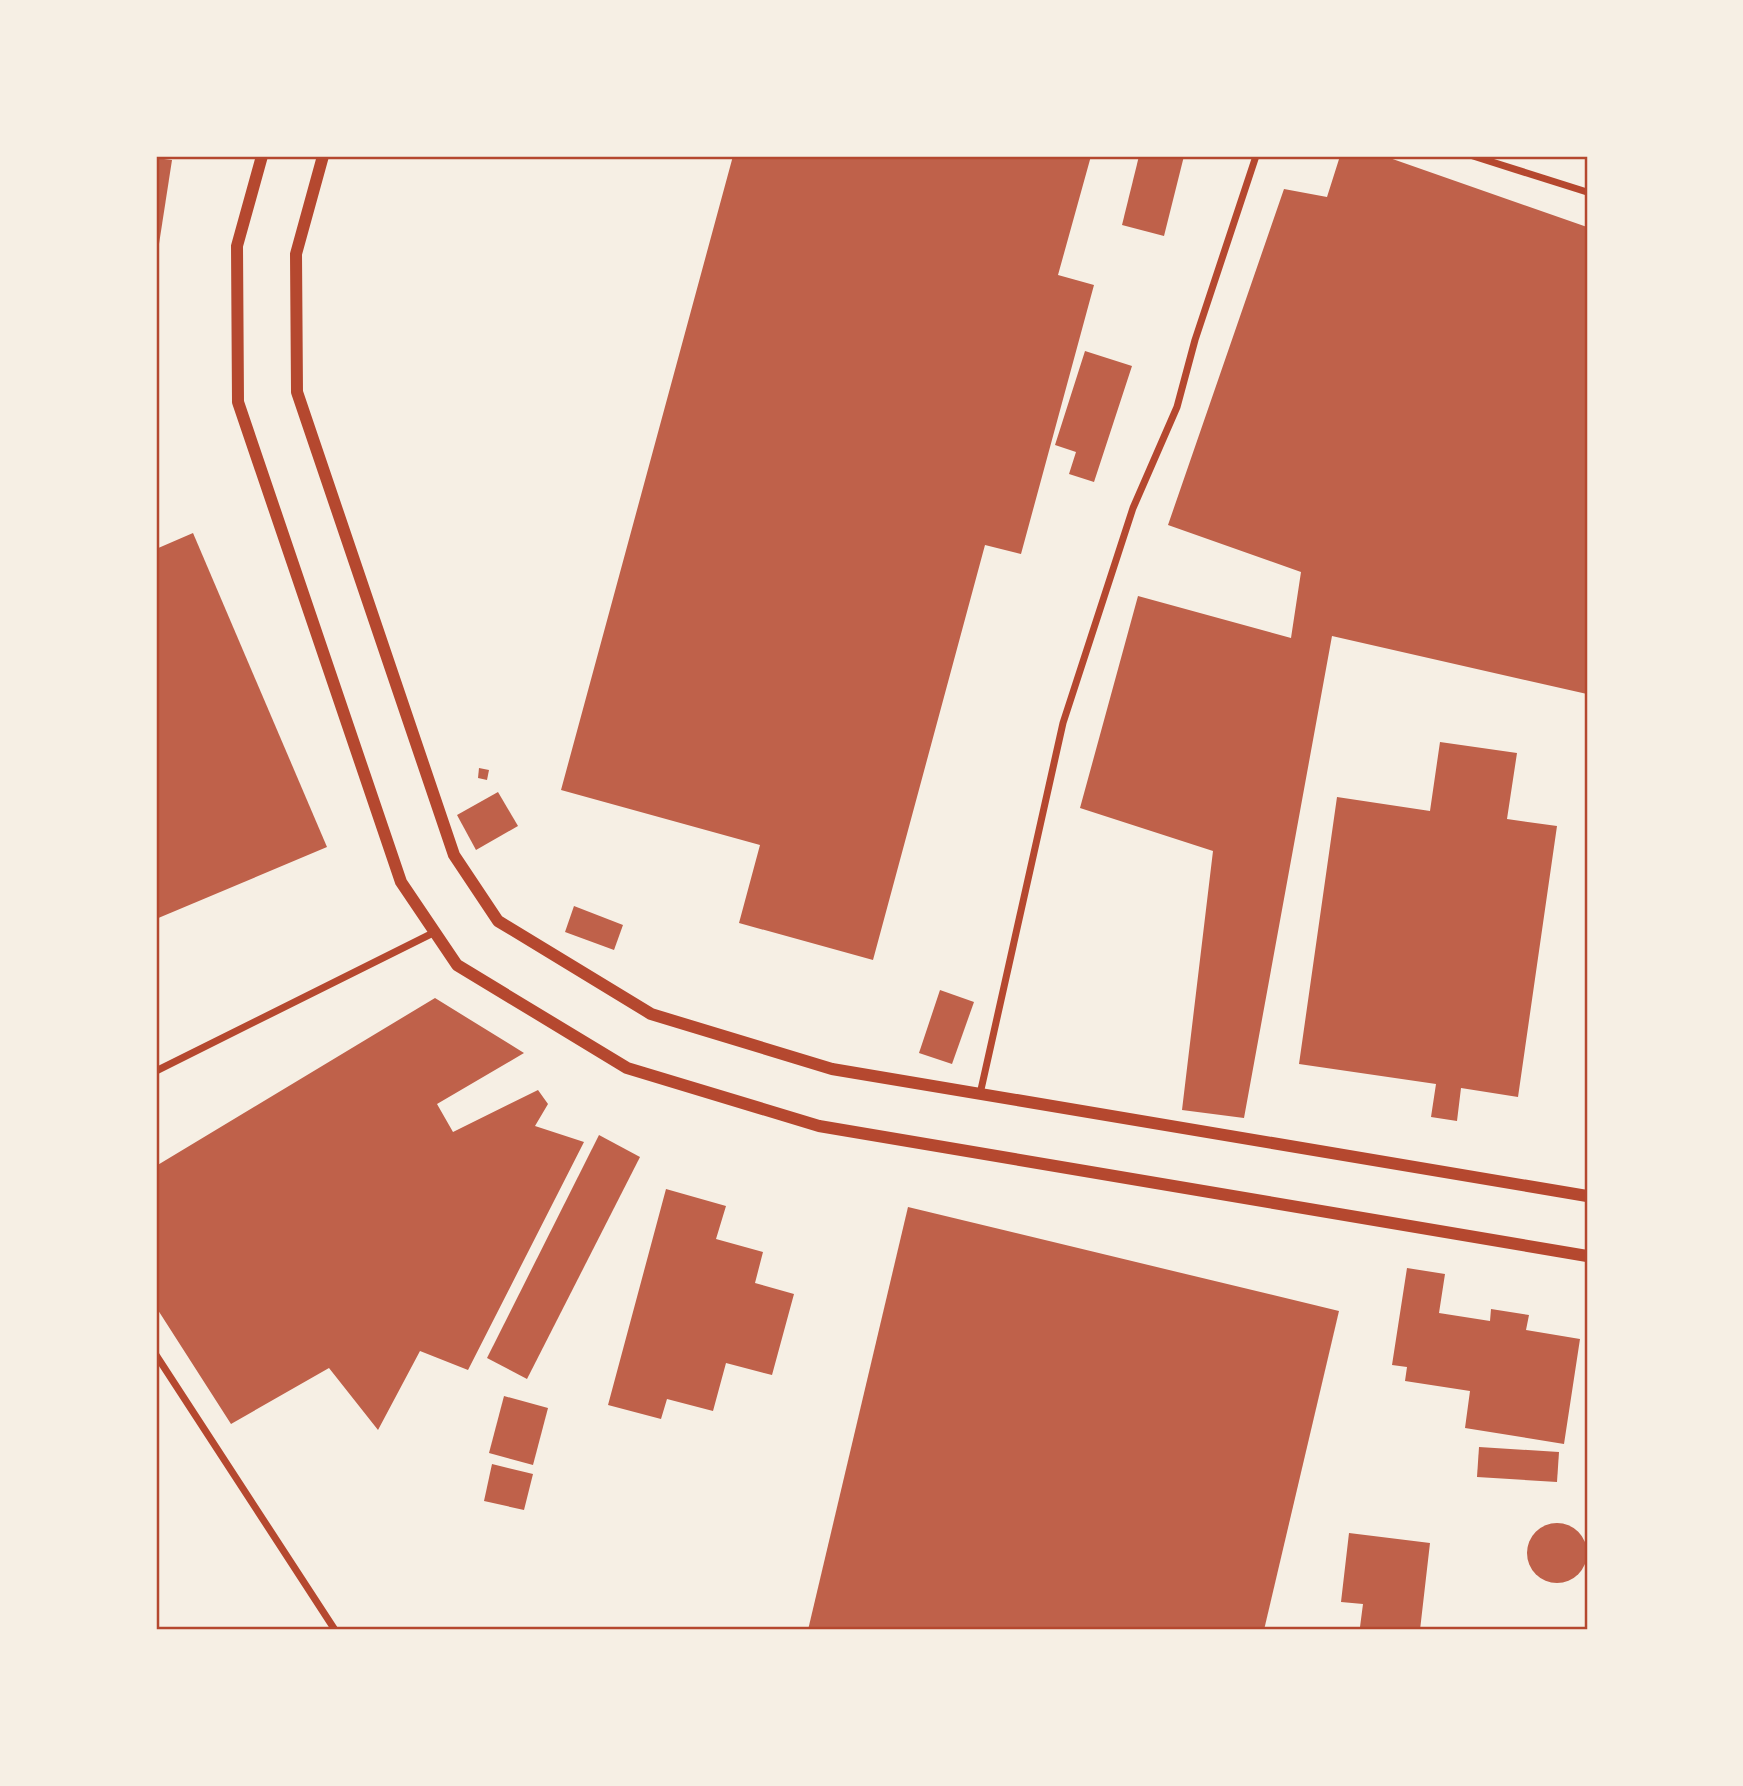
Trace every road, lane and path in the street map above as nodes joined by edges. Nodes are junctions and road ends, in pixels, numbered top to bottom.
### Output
1 (262, 156) edge
2 (323, 156) edge
3 (1256, 156) edge
4 (1474, 156) edge
5 (1587, 192) edge
6 (435, 932) junction
7 (156, 1071) edge
8 (980, 1094) junction
9 (1587, 1196) edge
10 (1587, 1256) edge
11 (156, 1355) edge
12 (335, 1630) edge

1 - 6 street
2 - 8 street
3 - 8 street
4 - 5 street
6 - 7 street
6 - 10 street
8 - 9 street
11 - 12 street

